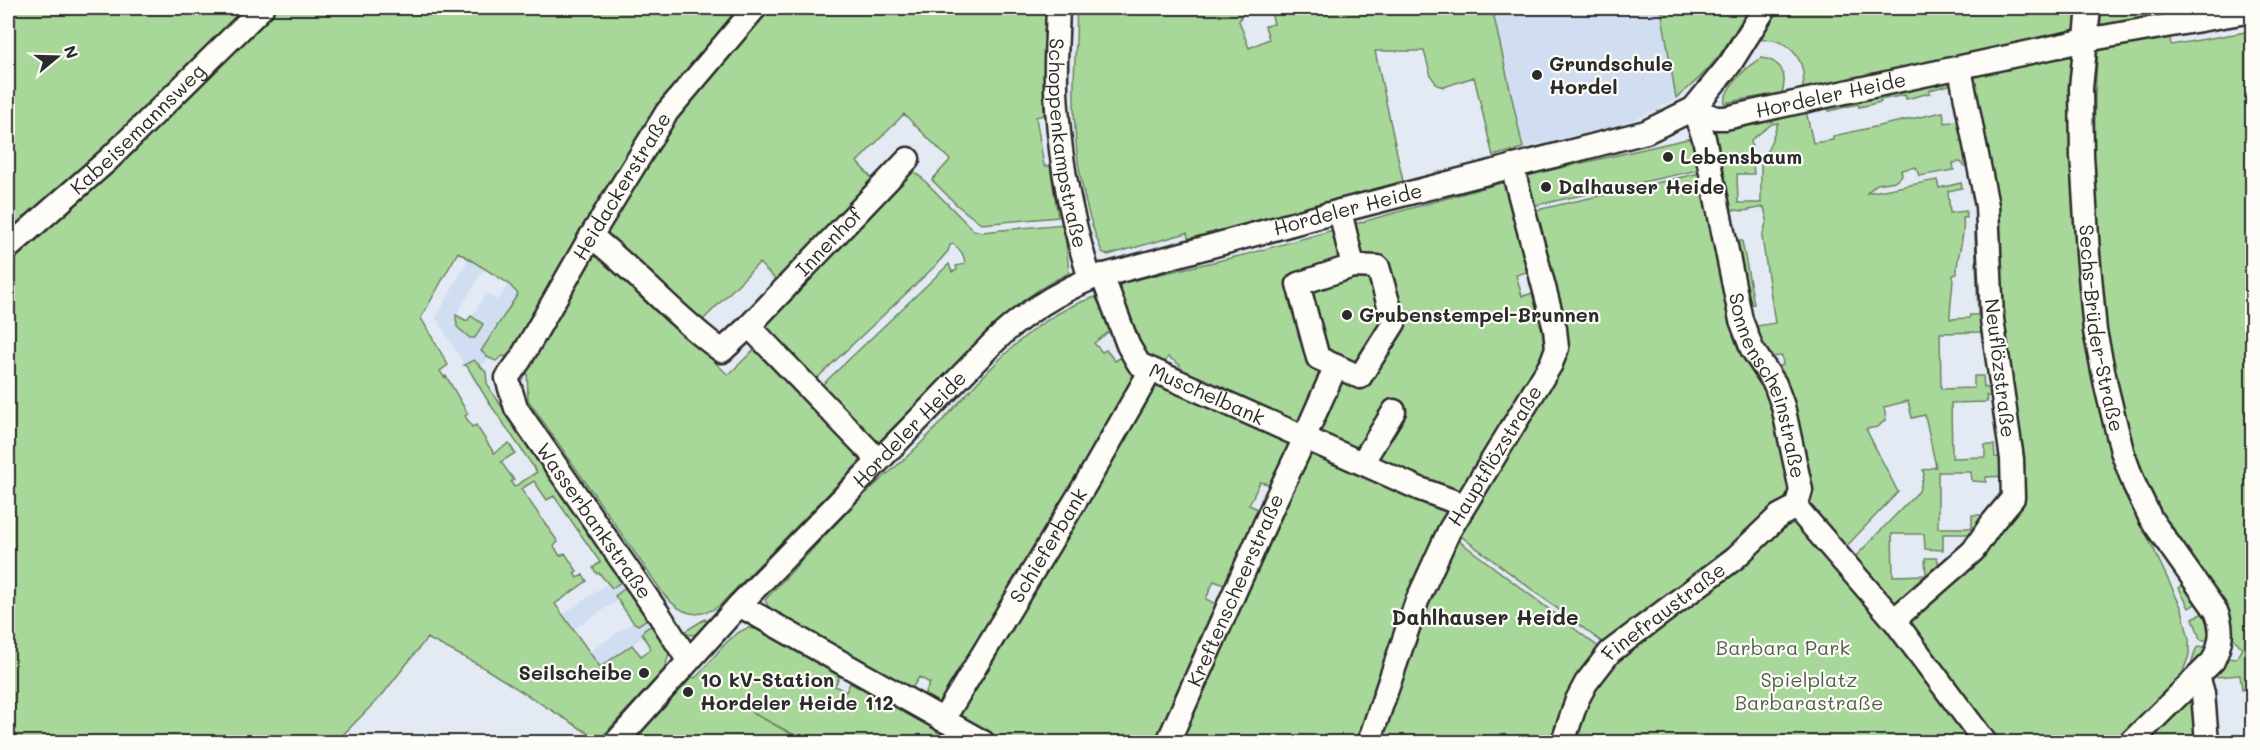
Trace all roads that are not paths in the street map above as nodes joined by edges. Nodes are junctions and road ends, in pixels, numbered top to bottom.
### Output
1 (262, 8) edge
2 (755, 8) edge
3 (1058, 8) edge
4 (1765, 8) edge
5 (2089, 8) edge
6 (2253, 11) edge
7 (2086, 40) junction
8 (1960, 69) junction
9 (1693, 109) junction
10 (908, 159) dead end
11 (1512, 166) junction
12 (1340, 210) junction
13 (591, 236) junction
14 (8, 248) edge
15 (1353, 266) junction
16 (1096, 277) junction
17 (749, 326) junction
18 (1336, 366) junction
19 (1151, 370) junction
20 (507, 378) joint
21 (1394, 411) dead end
22 (1305, 438) junction
23 (878, 460) junction
24 (1362, 463) junction
25 (1464, 505) junction
26 (1796, 507) junction
27 (739, 605) junction
28 (1894, 620) junction
29 (688, 660) junction
30 (2198, 676) junction
31 (943, 720) junction
32 (616, 742) edge
33 (983, 742) edge
34 (1168, 742) edge
35 (1369, 742) edge
36 (1563, 742) edge
37 (1985, 742) edge
38 (2131, 742) edge
39 (2207, 742) edge

1 - 14 street, Kabeisemannsweg
2 - 13 street, Heidackerstraße
3 - 16 street, Schoppenkampstraße
4 - 9 street
5 - 7 street, Sechs-Brüder-Straße
6 - 7 street, Hordeler Heide
7 - 8 street, Hordeler Heide
7 - 30 street, Sechs-Brüder-Straße
8 - 9 street, Hordeler Heide
8 - 28 street, Neuflözstraße
9 - 11 street, Hordeler Heide
9 - 26 street, Sonnenscheinstraße
10 - 17 street, Innenhof
11 - 12 street, Hordeler Heide
11 - 25 street, Hauptflözstraße
12 - 15 street
12 - 16 street, Hordeler Heide
13 - 17 street, Innenhof
13 - 20 street, Heidackerstraße
15 - 18 street
15 - 18 street
16 - 19 street, Muschelbank
16 - 23 street, Hordeler Heide
17 - 23 street
18 - 22 street, Kreftenscheerstraße
19 - 22 street, Muschelbank
19 - 31 street, Schieferbank
20 - 29 street, Wasserbankstraße
21 - 24 street
22 - 24 street, Muschelbank
22 - 34 street, Kreftenscheerstraße
23 - 27 street, Hordeler Heide
24 - 25 street, Muschelbank
25 - 35 street, Hauptflözstraße
26 - 28 street, Sonnenscheinstraße
26 - 36 street, Finefraustraße
27 - 29 street, Hordeler Heide
27 - 31 street
28 - 37 street, Sonnenscheinstraße
29 - 32 street, Hordeler Heide
30 - 38 street
30 - 39 street
31 - 33 street

